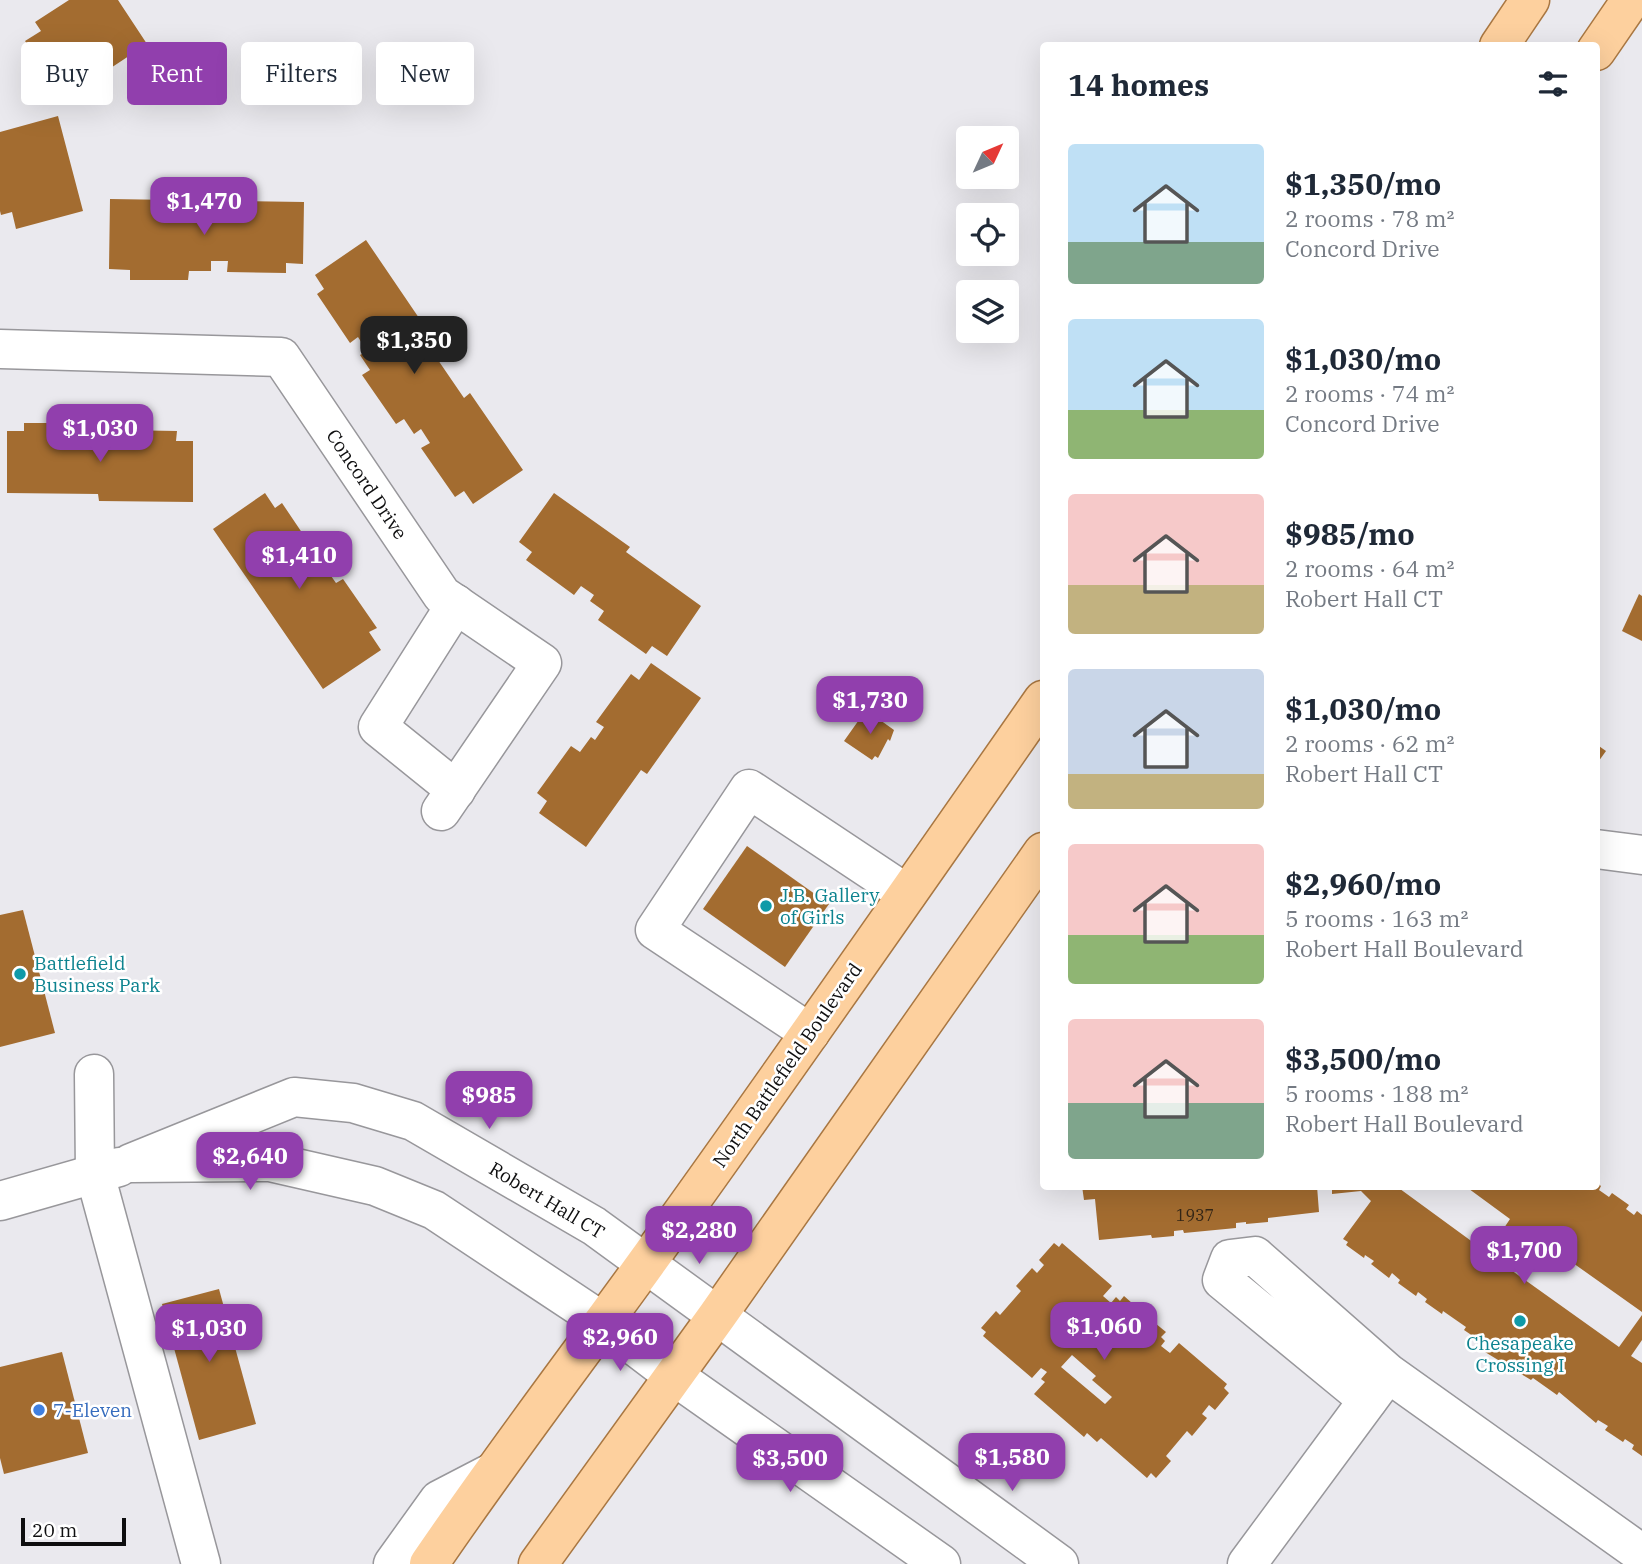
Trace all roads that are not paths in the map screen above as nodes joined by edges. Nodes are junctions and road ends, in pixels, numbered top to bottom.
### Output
1 (1530, 0) edge
2 (1631, 0) edge
3 (1502, 42) edge
4 (1600, 45) edge
5 (0, 349) edge
6 (456, 604) junction
7 (1040, 704) edge
8 (1600, 850) edge
9 (1642, 855) edge
10 (1040, 856) edge
11 (907, 894) junction
12 (810, 1033) junction
13 (94, 1074) dead end
14 (131, 1163) junction
15 (95, 1174) junction
16 (0, 1201) edge
17 (646, 1264) junction
18 (716, 1316) junction
19 (603, 1322) junction
20 (674, 1376) junction
21 (491, 1473) junction
22 (1642, 1554) edge
23 (201, 1564) edge
24 (393, 1564) edge
25 (429, 1564) edge
26 (538, 1564) edge
27 (941, 1564) edge
28 (1059, 1564) edge
29 (1247, 1564) edge

1 - 3 main road
2 - 4 main road
5 - 6 street, Concord Drive
6 - 6 street, Concord Drive
7 - 11 main road, North Battlefield Boulevard
8 - 9 street
10 - 18 main road
11 - 12 main road, North Battlefield Boulevard
11 - 12 street
12 - 17 main road, North Battlefield Boulevard
13 - 15 street
14 - 15 street, Robert Hall CT
14 - 17 street, Robert Hall CT
14 - 19 street, Robert Hall CT
15 - 16 street, Robert Hall CT
15 - 23 street
17 - 18 street, Robert Hall CT
17 - 19 main road, North Battlefield Boulevard
18 - 20 main road
18 - 28 street, Robert Hall CT
19 - 20 street, Robert Hall CT
19 - 21 main road, North Battlefield Boulevard
20 - 26 main road
20 - 27 street, Robert Hall CT
21 - 24 street
21 - 25 main road, North Battlefield Boulevard
22 - 29 street

